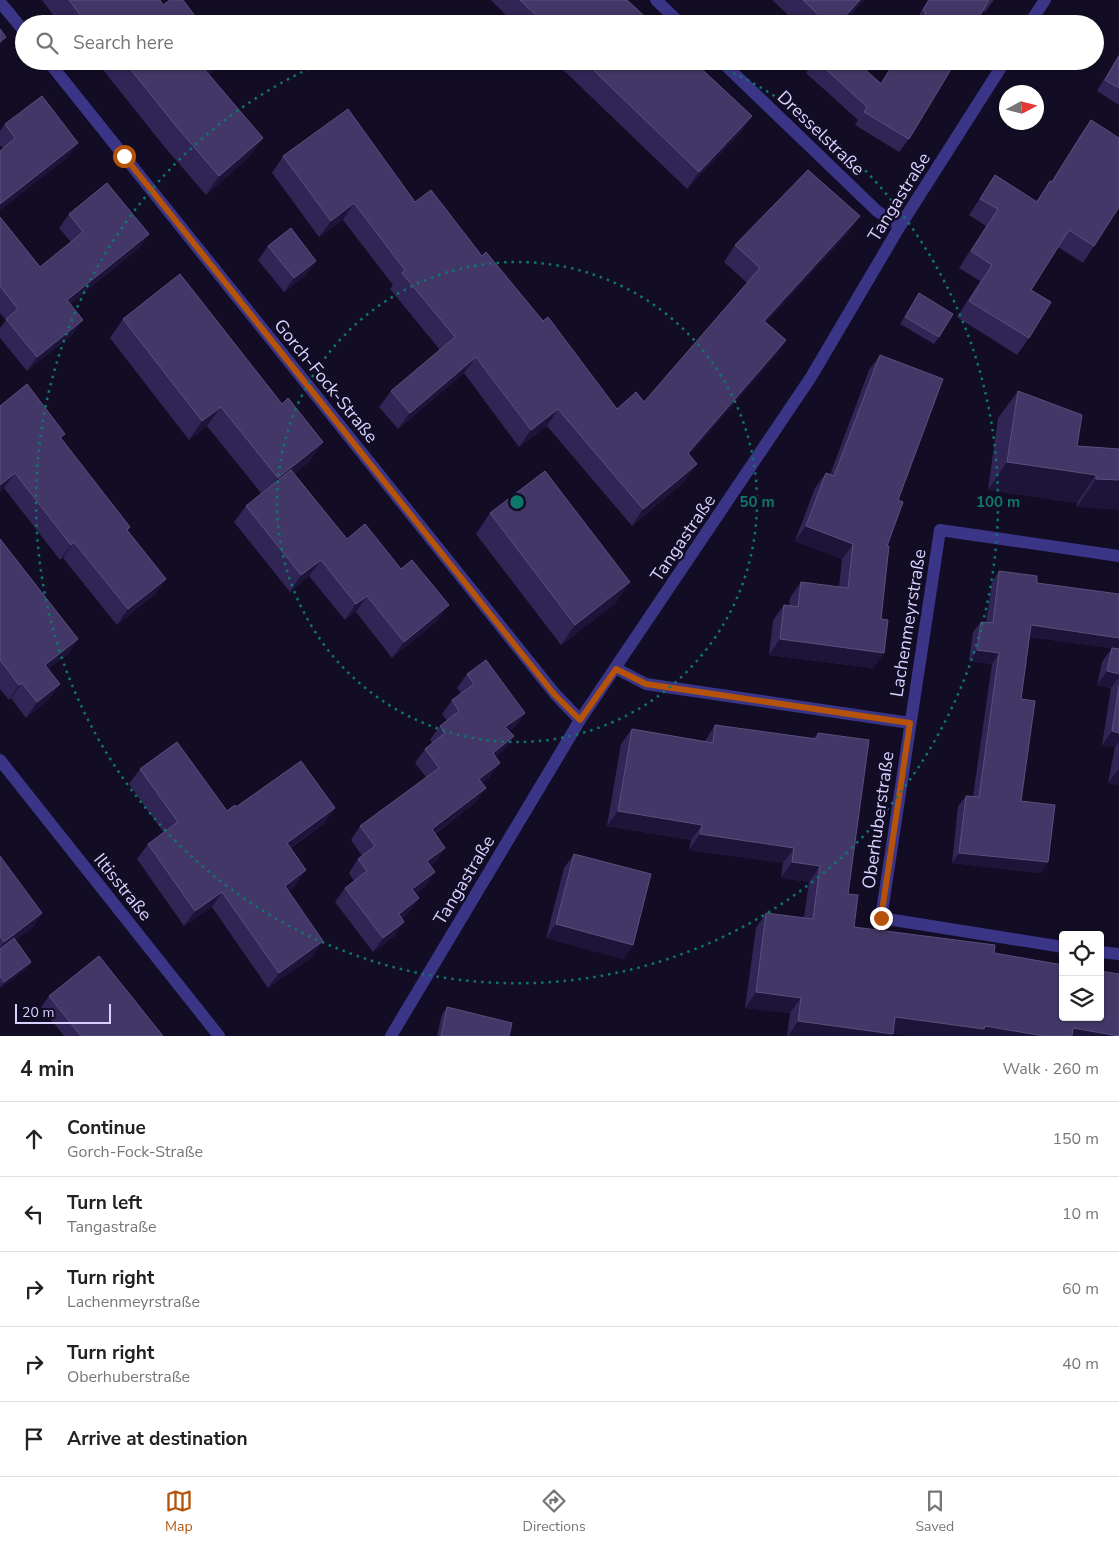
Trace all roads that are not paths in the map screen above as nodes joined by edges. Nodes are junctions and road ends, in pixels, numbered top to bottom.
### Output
1 (656, 0) edge
2 (1045, 0) edge
3 (0, 2) edge
4 (672, 15) edge
5 (1036, 15) edge
6 (15, 20) edge
7 (55, 70) edge
8 (729, 70) edge
9 (1000, 70) edge
10 (900, 226) junction
11 (1119, 556) edge
12 (616, 669) junction
13 (580, 720) junction
14 (910, 723) junction
15 (0, 760) edge
16 (1059, 946) edge
17 (1104, 952) edge
18 (1119, 954) edge
19 (219, 1036) edge
20 (391, 1036) edge

1 - 4 street
2 - 5 street
3 - 6 street
7 - 13 street, Gorch-Fock-Straße
8 - 10 street, Dresselstraße
9 - 10 street, Tangastraße
10 - 12 street, Tangastraße
11 - 14 street, Lachenmeyrstraße
12 - 13 street, Tangastraße
12 - 14 street, Lachenmeyrstraße
13 - 20 street, Tangastraße
14 - 16 street, Oberhuberstraße
15 - 19 street, Iltisstraße
17 - 18 street

